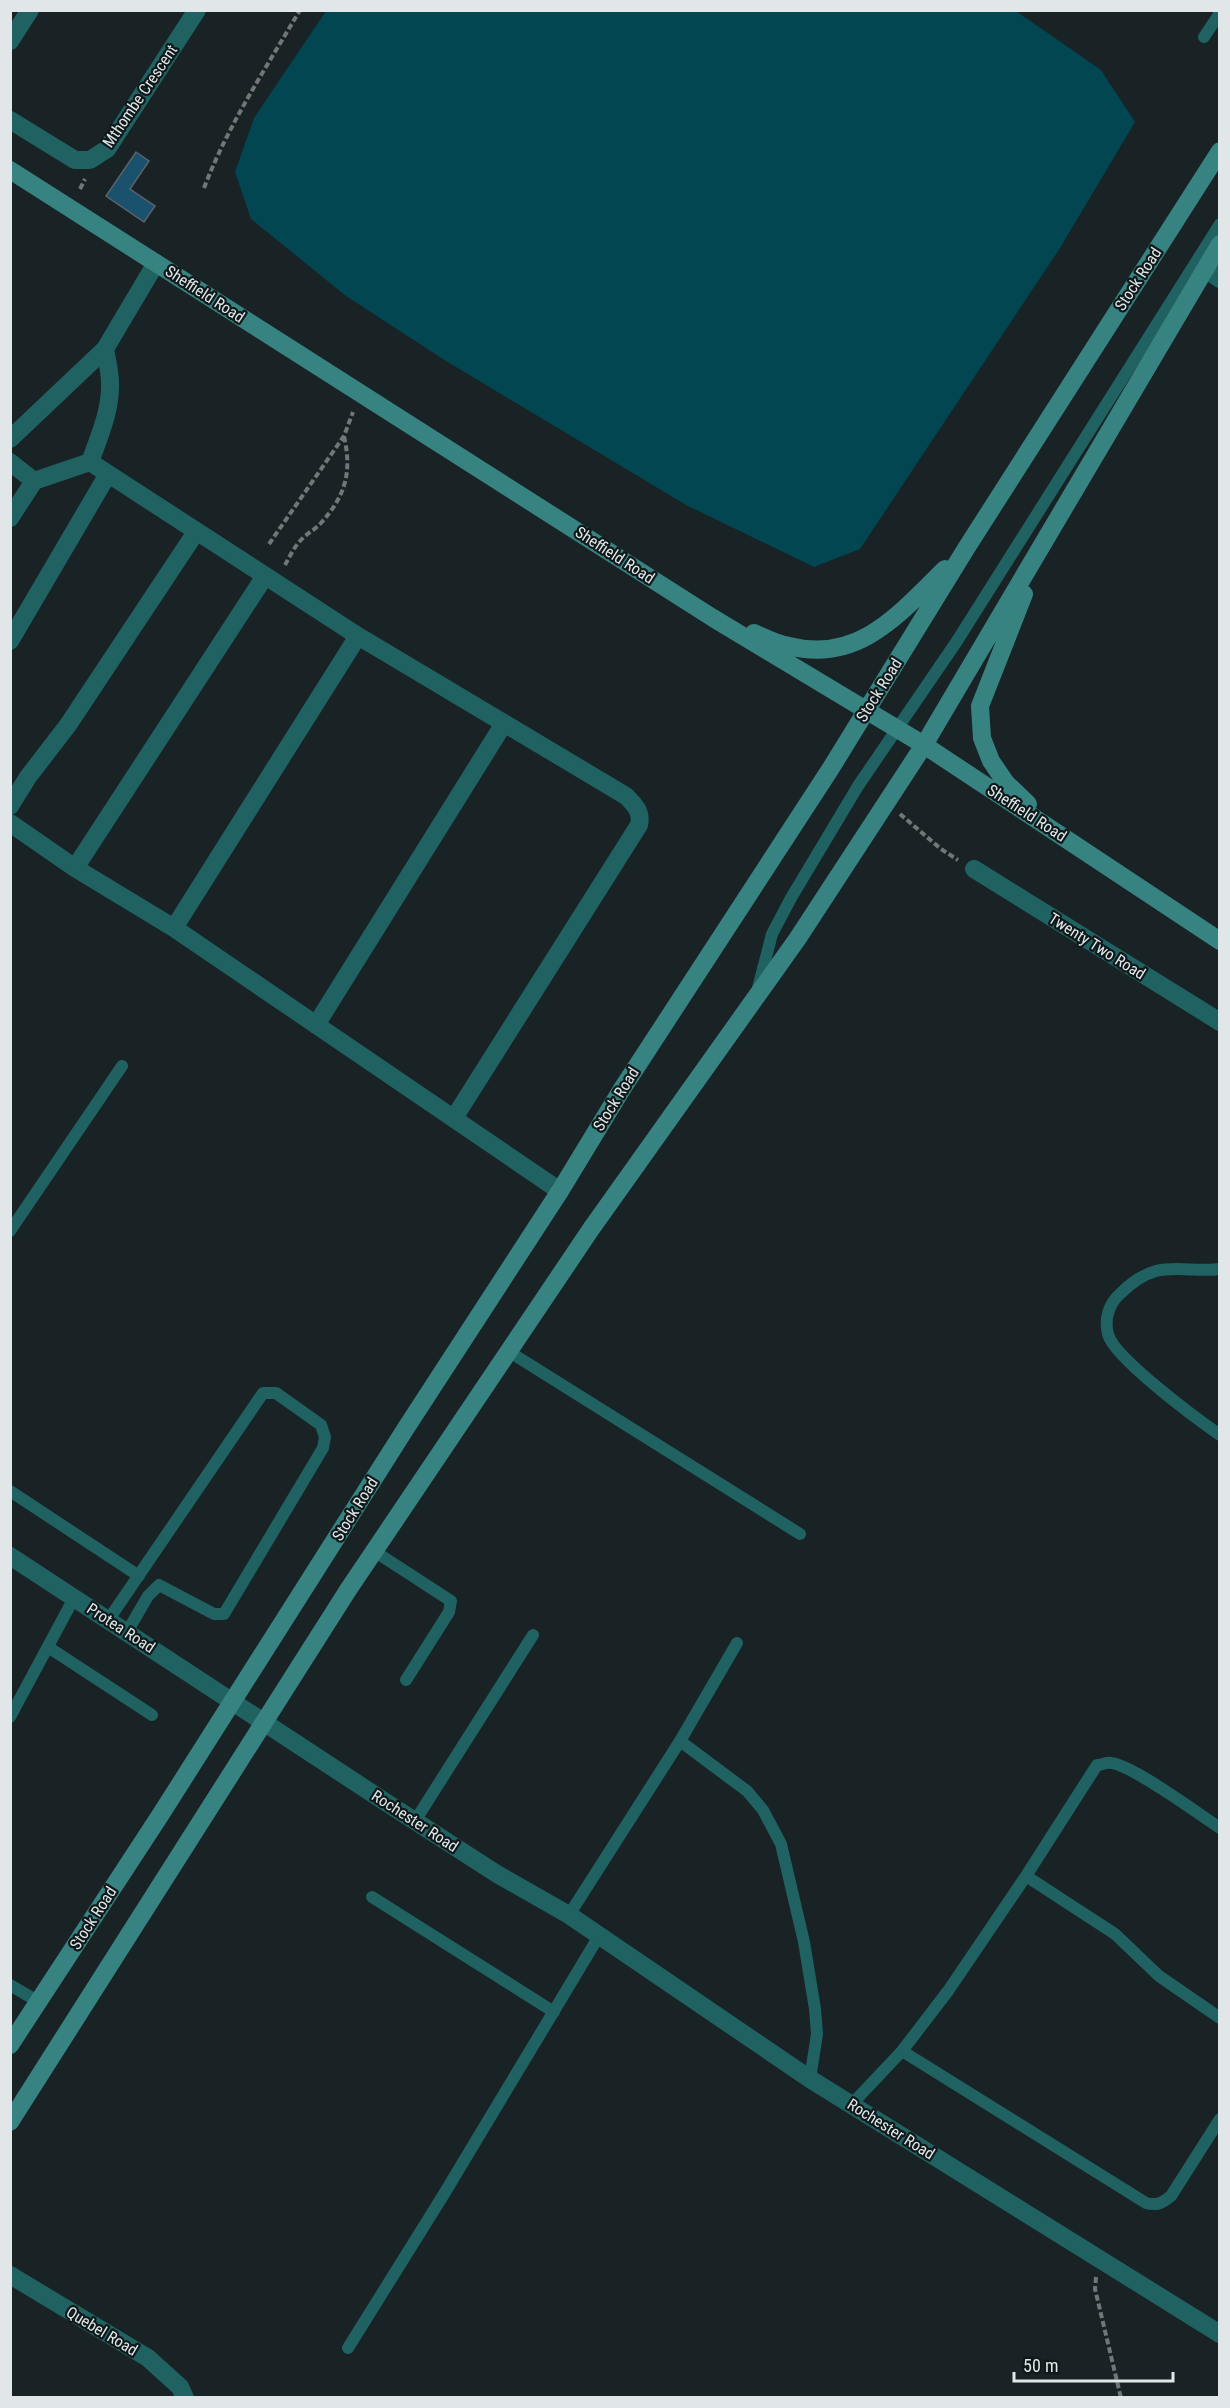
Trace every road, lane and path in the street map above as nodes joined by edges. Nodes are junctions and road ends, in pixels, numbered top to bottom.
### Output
1 (30, 10) edge
2 (196, 10) edge
3 (300, 10) edge
4 (1220, 13) edge
5 (1204, 37) dead end
6 (10, 41) edge
7 (10, 120) edge
8 (1220, 151) edge
9 (10, 170) edge
10 (204, 188) dead end
11 (1220, 224) edge
12 (1220, 244) edge
13 (156, 263) junction
14 (1212, 274) edge
15 (105, 350) junction
16 (353, 412) dead end
17 (345, 436) junction
18 (10, 439) edge
19 (10, 462) edge
20 (90, 462) junction
21 (108, 474) junction
22 (34, 481) junction
23 (10, 518) edge
24 (196, 532) junction
25 (269, 544) dead end
26 (967, 547) junction
27 (1039, 553) junction
28 (270, 579) junction
29 (713, 618) junction
30 (358, 636) junction
31 (10, 640) edge
32 (866, 710) junction
33 (503, 725) junction
34 (898, 728) junction
35 (924, 745) junction
36 (10, 806) edge
37 (899, 813) dead end
38 (10, 823) edge
39 (1069, 840) junction
40 (75, 868) junction
41 (974, 869) joint
42 (174, 928) junction
43 (1220, 941) edge
44 (756, 995) junction
45 (1220, 1022) edge
46 (316, 1025) junction
47 (122, 1066) dead end
48 (454, 1118) junction
49 (560, 1191) junction
50 (10, 1231) edge
51 (1220, 1269) edge
52 (508, 1351) junction
53 (1220, 1435) edge
54 (10, 1491) edge
55 (800, 1534) dead end
56 (374, 1551) junction
57 (10, 1556) edge
58 (139, 1576) junction
59 (74, 1598) junction
60 (109, 1619) junction
61 (127, 1632) junction
62 (533, 1635) dead end
63 (737, 1643) dead end
64 (48, 1647) junction
65 (406, 1680) dead end
66 (232, 1701) junction
67 (152, 1715) dead end
68 (10, 1717) edge
69 (263, 1723) junction
70 (680, 1741) junction
71 (415, 1821) junction
72 (1220, 1828) edge
73 (1026, 1876) junction
74 (372, 1897) dead end
75 (569, 1915) junction
76 (599, 1936) junction
77 (10, 1985) edge
78 (39, 2002) junction
79 (554, 2012) junction
80 (1220, 2018) edge
81 (10, 2045) edge
82 (902, 2051) junction
83 (810, 2079) junction
84 (852, 2105) junction
85 (1220, 2119) edge
86 (10, 2122) edge
87 (1097, 2259) junction
88 (10, 2275) edge
89 (1220, 2334) edge
90 (348, 2348) dead end
91 (186, 2397) edge
92 (1121, 2397) edge

1 - 6 street
2 - 7 street, Mthombe Crescent
3 - 10 path
4 - 5 lane
8 - 26 main road, Stock Road
9 - 13 main road, Sheffield Road
11 - 34 lane
12 - 14 main road
13 - 15 street
13 - 29 main road, Sheffield Road
14 - 27 main road
15 - 18 street
15 - 20 street
16 - 17 path
17 - 25 path
17 - 28 path
19 - 22 street
20 - 21 street
20 - 22 street
21 - 24 street
21 - 31 street
22 - 23 street
24 - 28 street
24 - 36 street
26 - 29 main road
26 - 32 main road, Stock Road
27 - 35 main road
27 - 39 main road
28 - 30 street
28 - 40 street
29 - 32 main road, Sheffield Road
30 - 33 street
30 - 42 street
32 - 34 main road, Sheffield Road
32 - 49 main road, Stock Road
33 - 46 street
33 - 48 street
34 - 35 main road, Sheffield Road
34 - 44 lane
35 - 39 main road, Sheffield Road
35 - 44 main road
37 - 41 path
38 - 40 street
39 - 43 main road, Sheffield Road
40 - 42 street
41 - 45 street, Twenty Two Road
42 - 46 street
44 - 52 main road
46 - 48 street
47 - 50 lane
48 - 49 street
49 - 66 main road, Stock Road
51 - 53 lane
52 - 55 lane
52 - 56 main road
54 - 58 lane
56 - 65 lane
56 - 69 main road
57 - 59 street, Protea Road
58 - 60 lane
58 - 61 lane
59 - 60 street, Protea Road
59 - 64 lane
60 - 61 street, Protea Road
61 - 66 street, Protea Road
62 - 71 lane
63 - 70 lane
64 - 67 lane
64 - 68 lane
66 - 69 street, Protea Road
66 - 78 main road, Stock Road
69 - 71 street, Rochester Road
69 - 86 main road
70 - 75 lane
70 - 83 lane
71 - 75 street, Rochester Road
72 - 73 lane
73 - 80 lane
73 - 82 lane
74 - 79 lane
75 - 76 street, Rochester Road
76 - 79 lane
76 - 83 street, Rochester Road
77 - 78 lane
78 - 81 main road, Stock Road
79 - 90 lane
82 - 84 lane
82 - 85 lane
83 - 84 street, Rochester Road
84 - 87 street, Rochester Road
87 - 89 street, Rochester Road
87 - 92 path
88 - 91 street, Quebel Road

